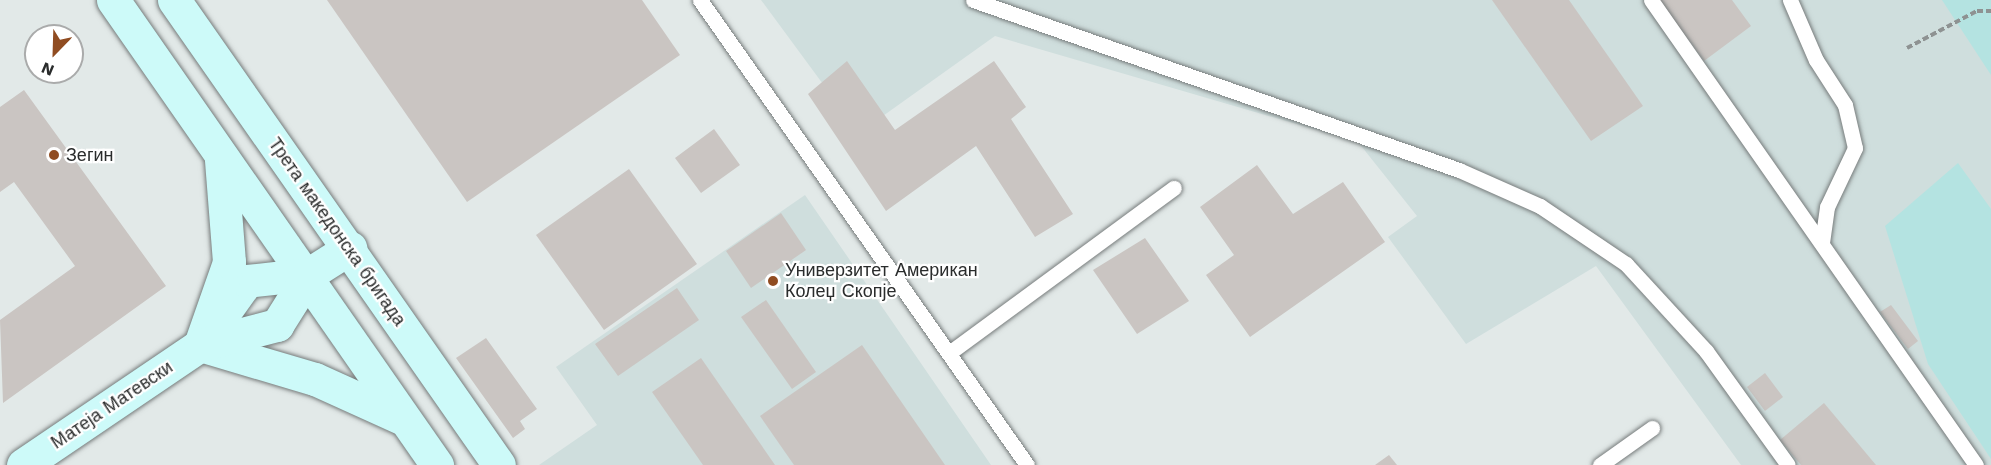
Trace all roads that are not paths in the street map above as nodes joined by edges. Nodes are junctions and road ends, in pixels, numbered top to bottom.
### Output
1 (113, 0) edge
2 (174, 0) edge
3 (700, 0) edge
4 (973, 0) edge
5 (1651, 0) edge
6 (1790, 0) edge
7 (221, 159) junction
8 (1174, 188) dead end
9 (1822, 244) junction
10 (350, 248) junction
11 (309, 274) junction
12 (200, 345) junction
13 (949, 353) junction
14 (405, 420) junction
15 (1653, 428) dead end
16 (23, 465) edge
17 (437, 465) edge
18 (499, 465) edge
19 (1027, 465) edge
20 (1600, 465) edge
21 (1788, 465) edge
22 (1976, 465) edge

1 - 7 street
2 - 10 street, Трета македонска бригада
3 - 13 lane
4 - 21 lane
5 - 9 lane
6 - 9 lane
7 - 11 street
7 - 12 street
8 - 13 lane
9 - 22 lane
10 - 11 street
10 - 18 street, Трета македонска бригада
11 - 12 street
11 - 12 street
11 - 14 street
12 - 14 street
12 - 16 street, Матеја Матевски
13 - 19 lane
14 - 17 street
15 - 20 lane

